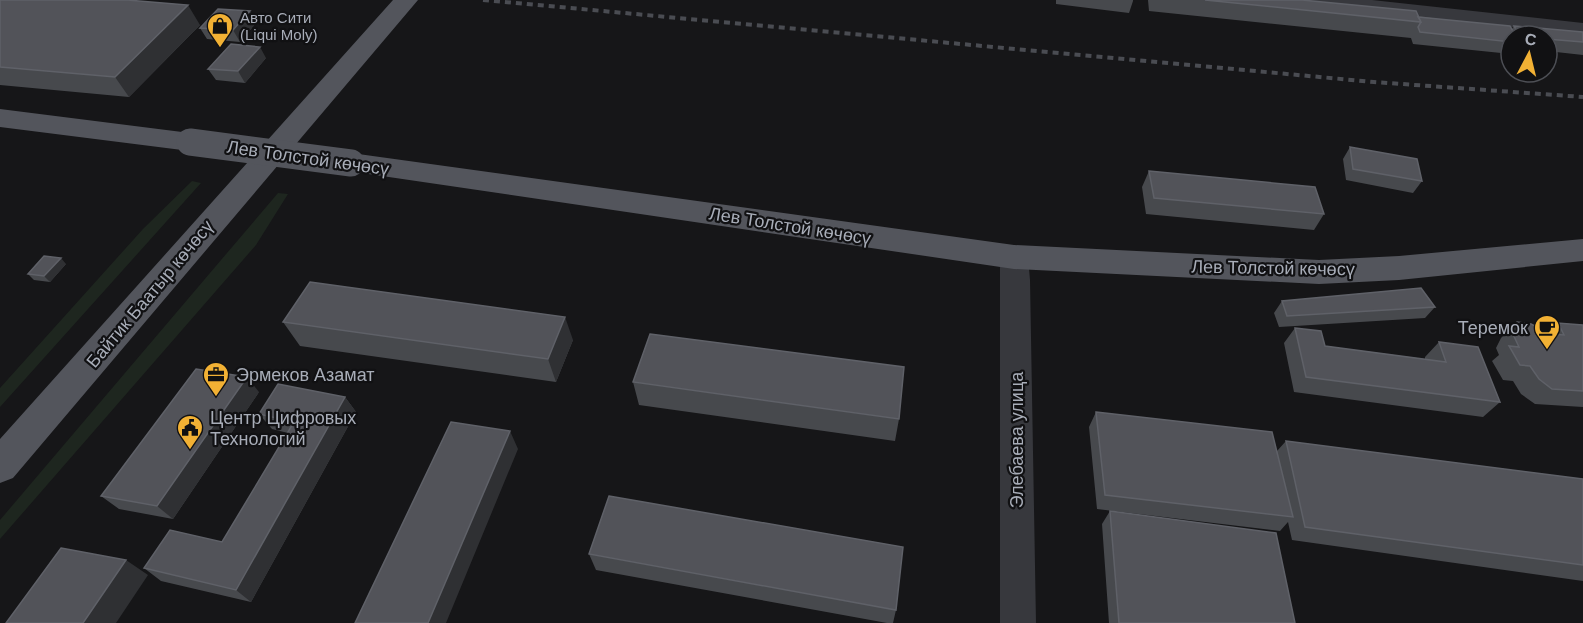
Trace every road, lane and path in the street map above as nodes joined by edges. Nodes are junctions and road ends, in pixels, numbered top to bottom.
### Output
1 (383, 0) edge
2 (406, 0) edge
3 (1315, 0) edge
4 (1583, 28) edge
5 (0, 118) edge
6 (298, 121) junction
7 (1583, 250) edge
8 (1014, 256) junction
9 (0, 466) edge
10 (1018, 623) edge

1 - 6 main road, Байтик Баатыр көчөсү
2 - 6 main road, Байтик Баатыр көчөсү
3 - 4 street
5 - 8 main road, Лев Толстой көчөсү, bridge
6 - 9 main road, Байтик Баатыр көчөсү
7 - 8 main road, Лев Толстой көчөсү
8 - 10 street, Элебаева улица

